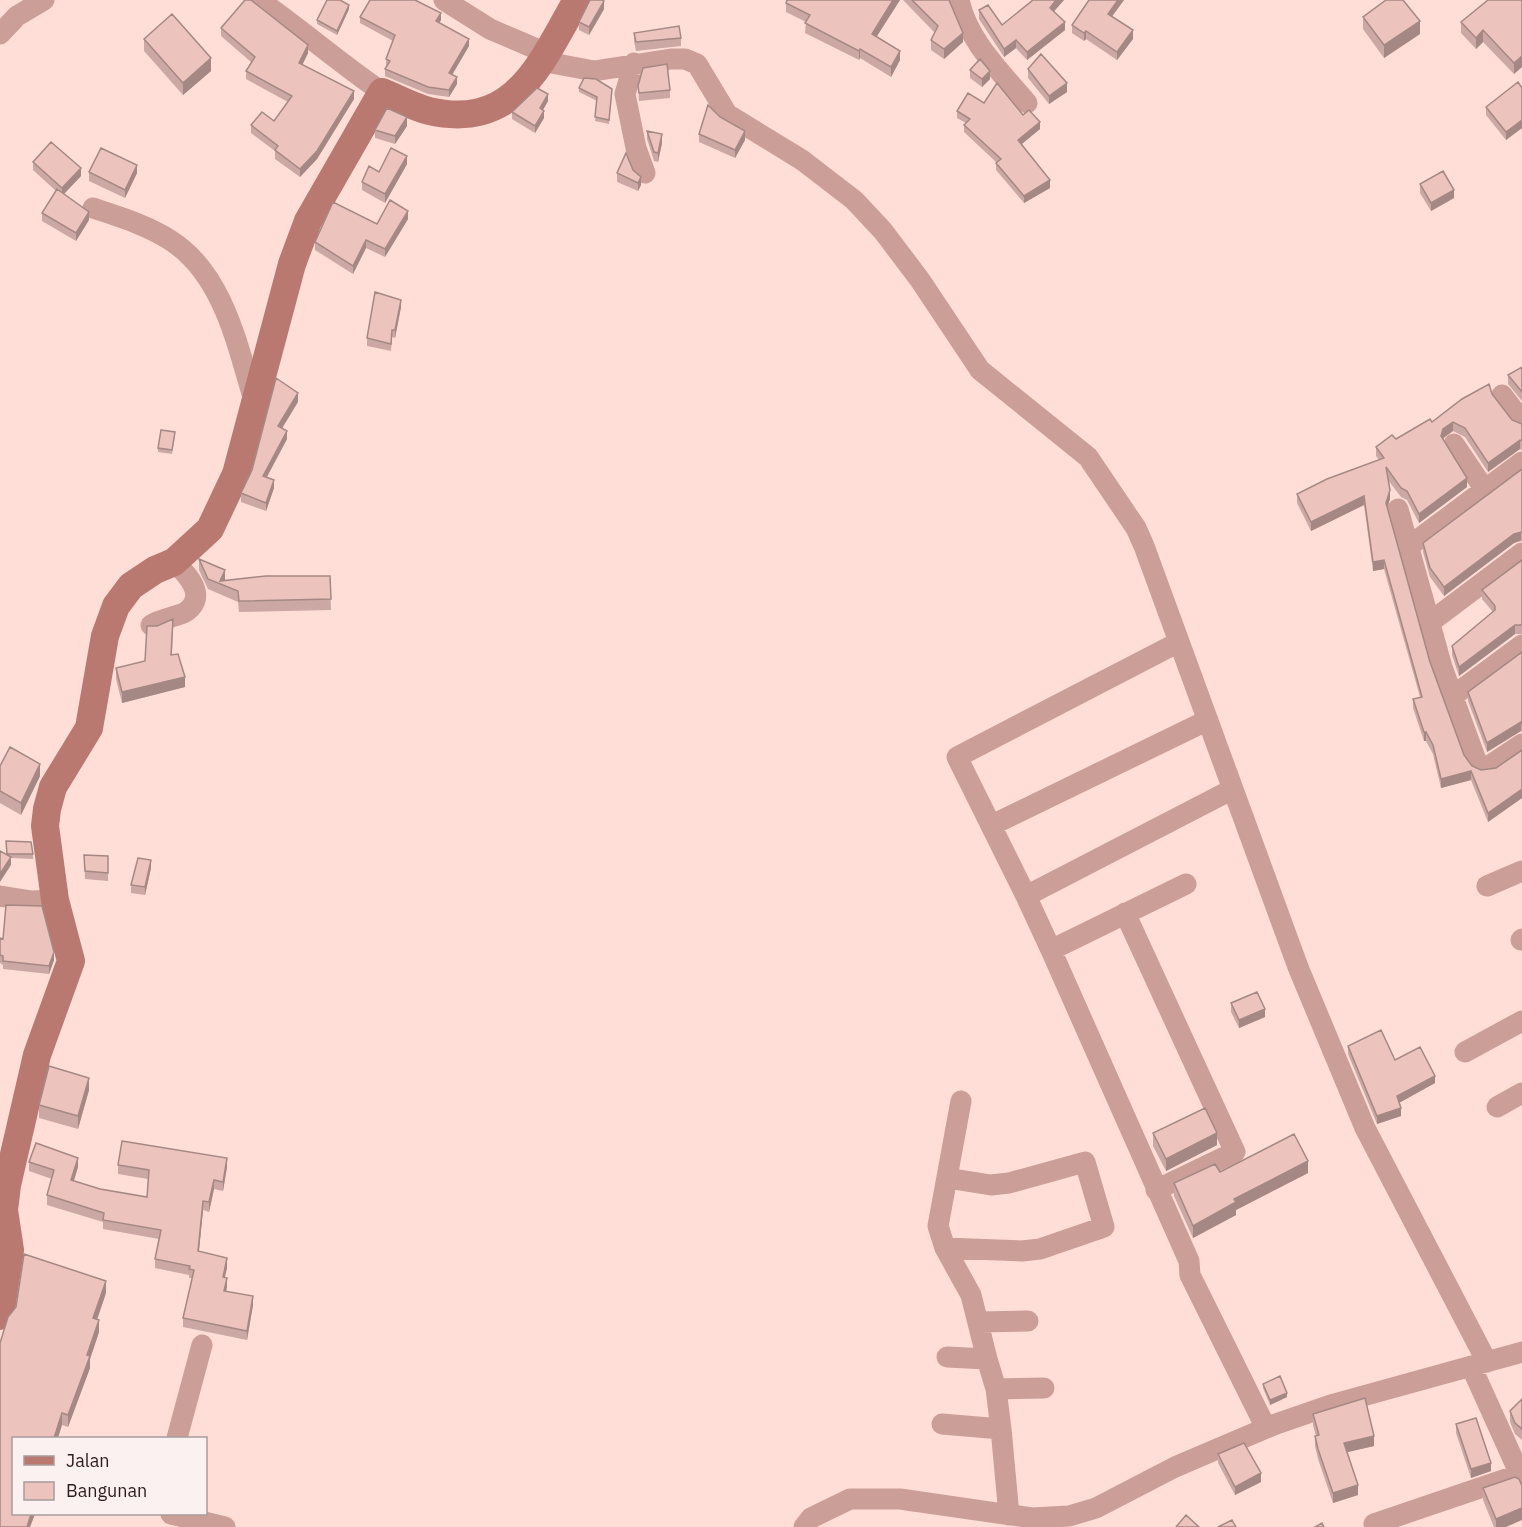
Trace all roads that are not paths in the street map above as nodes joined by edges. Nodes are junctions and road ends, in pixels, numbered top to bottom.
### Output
1 (44, 0) edge
2 (259, 0) edge
3 (444, 0) edge
4 (577, 0) edge
5 (959, 0) edge
6 (0, 34) edge
7 (543, 57) junction
8 (634, 63) junction
9 (382, 92) junction
10 (1027, 102) dead end
11 (645, 173) dead end
12 (93, 208) dead end
13 (1502, 395) dead end
14 (255, 405) junction
15 (1522, 421) edge
16 (1454, 444) dead end
17 (1522, 462) edge
18 (1485, 490) junction
19 (1398, 509) dead end
20 (1408, 547) junction
21 (1522, 553) edge
22 (174, 562) junction
23 (1429, 623) junction
24 (151, 625) edge
25 (1179, 642) junction
26 (1522, 645) edge
27 (1453, 696) junction
28 (1208, 720) junction
29 (1522, 744) edge
30 (1233, 789) junction
31 (992, 825) junction
32 (1522, 871) edge
33 (1186, 884) dead end
34 (1487, 886) dead end
35 (0, 896) edge
36 (1026, 896) junction
37 (55, 900) junction
38 (1125, 913) junction
39 (1051, 950) junction
40 (1522, 1021) edge
41 (1465, 1052) dead end
42 (1522, 1093) edge
43 (961, 1101) dead end
44 (1497, 1107) dead end
45 (947, 1178) junction
46 (1156, 1190) junction
47 (945, 1248) junction
48 (0, 1316) edge
49 (1028, 1321) dead end
50 (979, 1322) junction
51 (202, 1345) dead end
52 (1522, 1352) edge
53 (947, 1357) dead end
54 (987, 1359) junction
55 (1479, 1364) junction
56 (1044, 1388) dead end
57 (996, 1389) junction
58 (942, 1424) dead end
59 (1271, 1426) junction
60 (1001, 1429) junction
61 (177, 1437) edge
62 (1520, 1477) edge
63 (175, 1515) edge
64 (1009, 1515) junction
65 (1374, 1524) dead end
66 (225, 1527) edge
67 (804, 1527) edge

1 - 6 street
2 - 9 street
3 - 7 street
4 - 7 street
5 - 10 street
7 - 8 street
7 - 9 street
8 - 11 street
8 - 25 street
9 - 14 street
12 - 14 street
13 - 15 street
14 - 22 street
16 - 18 street
17 - 18 street
18 - 20 street
19 - 20 street
20 - 23 street
21 - 23 street
22 - 24 street
22 - 37 street
23 - 27 street
25 - 28 street
25 - 31 street
26 - 27 street
27 - 29 street
28 - 30 street
28 - 31 street
30 - 36 street
30 - 55 street
31 - 36 street
32 - 34 street
33 - 38 street
35 - 37 street
36 - 39 street
37 - 48 street
38 - 39 street
38 - 46 street
39 - 46 street
40 - 41 street
42 - 44 street
43 - 45 street
45 - 47 street
45 - 47 street
46 - 59 street
47 - 50 street
49 - 50 street
50 - 54 street
51 - 61 street
52 - 55 street
53 - 54 street
54 - 57 street
55 - 59 street
55 - 62 street
56 - 57 street
57 - 60 street
58 - 60 street
59 - 64 street
60 - 64 street
62 - 65 street
63 - 66 street
64 - 67 street

